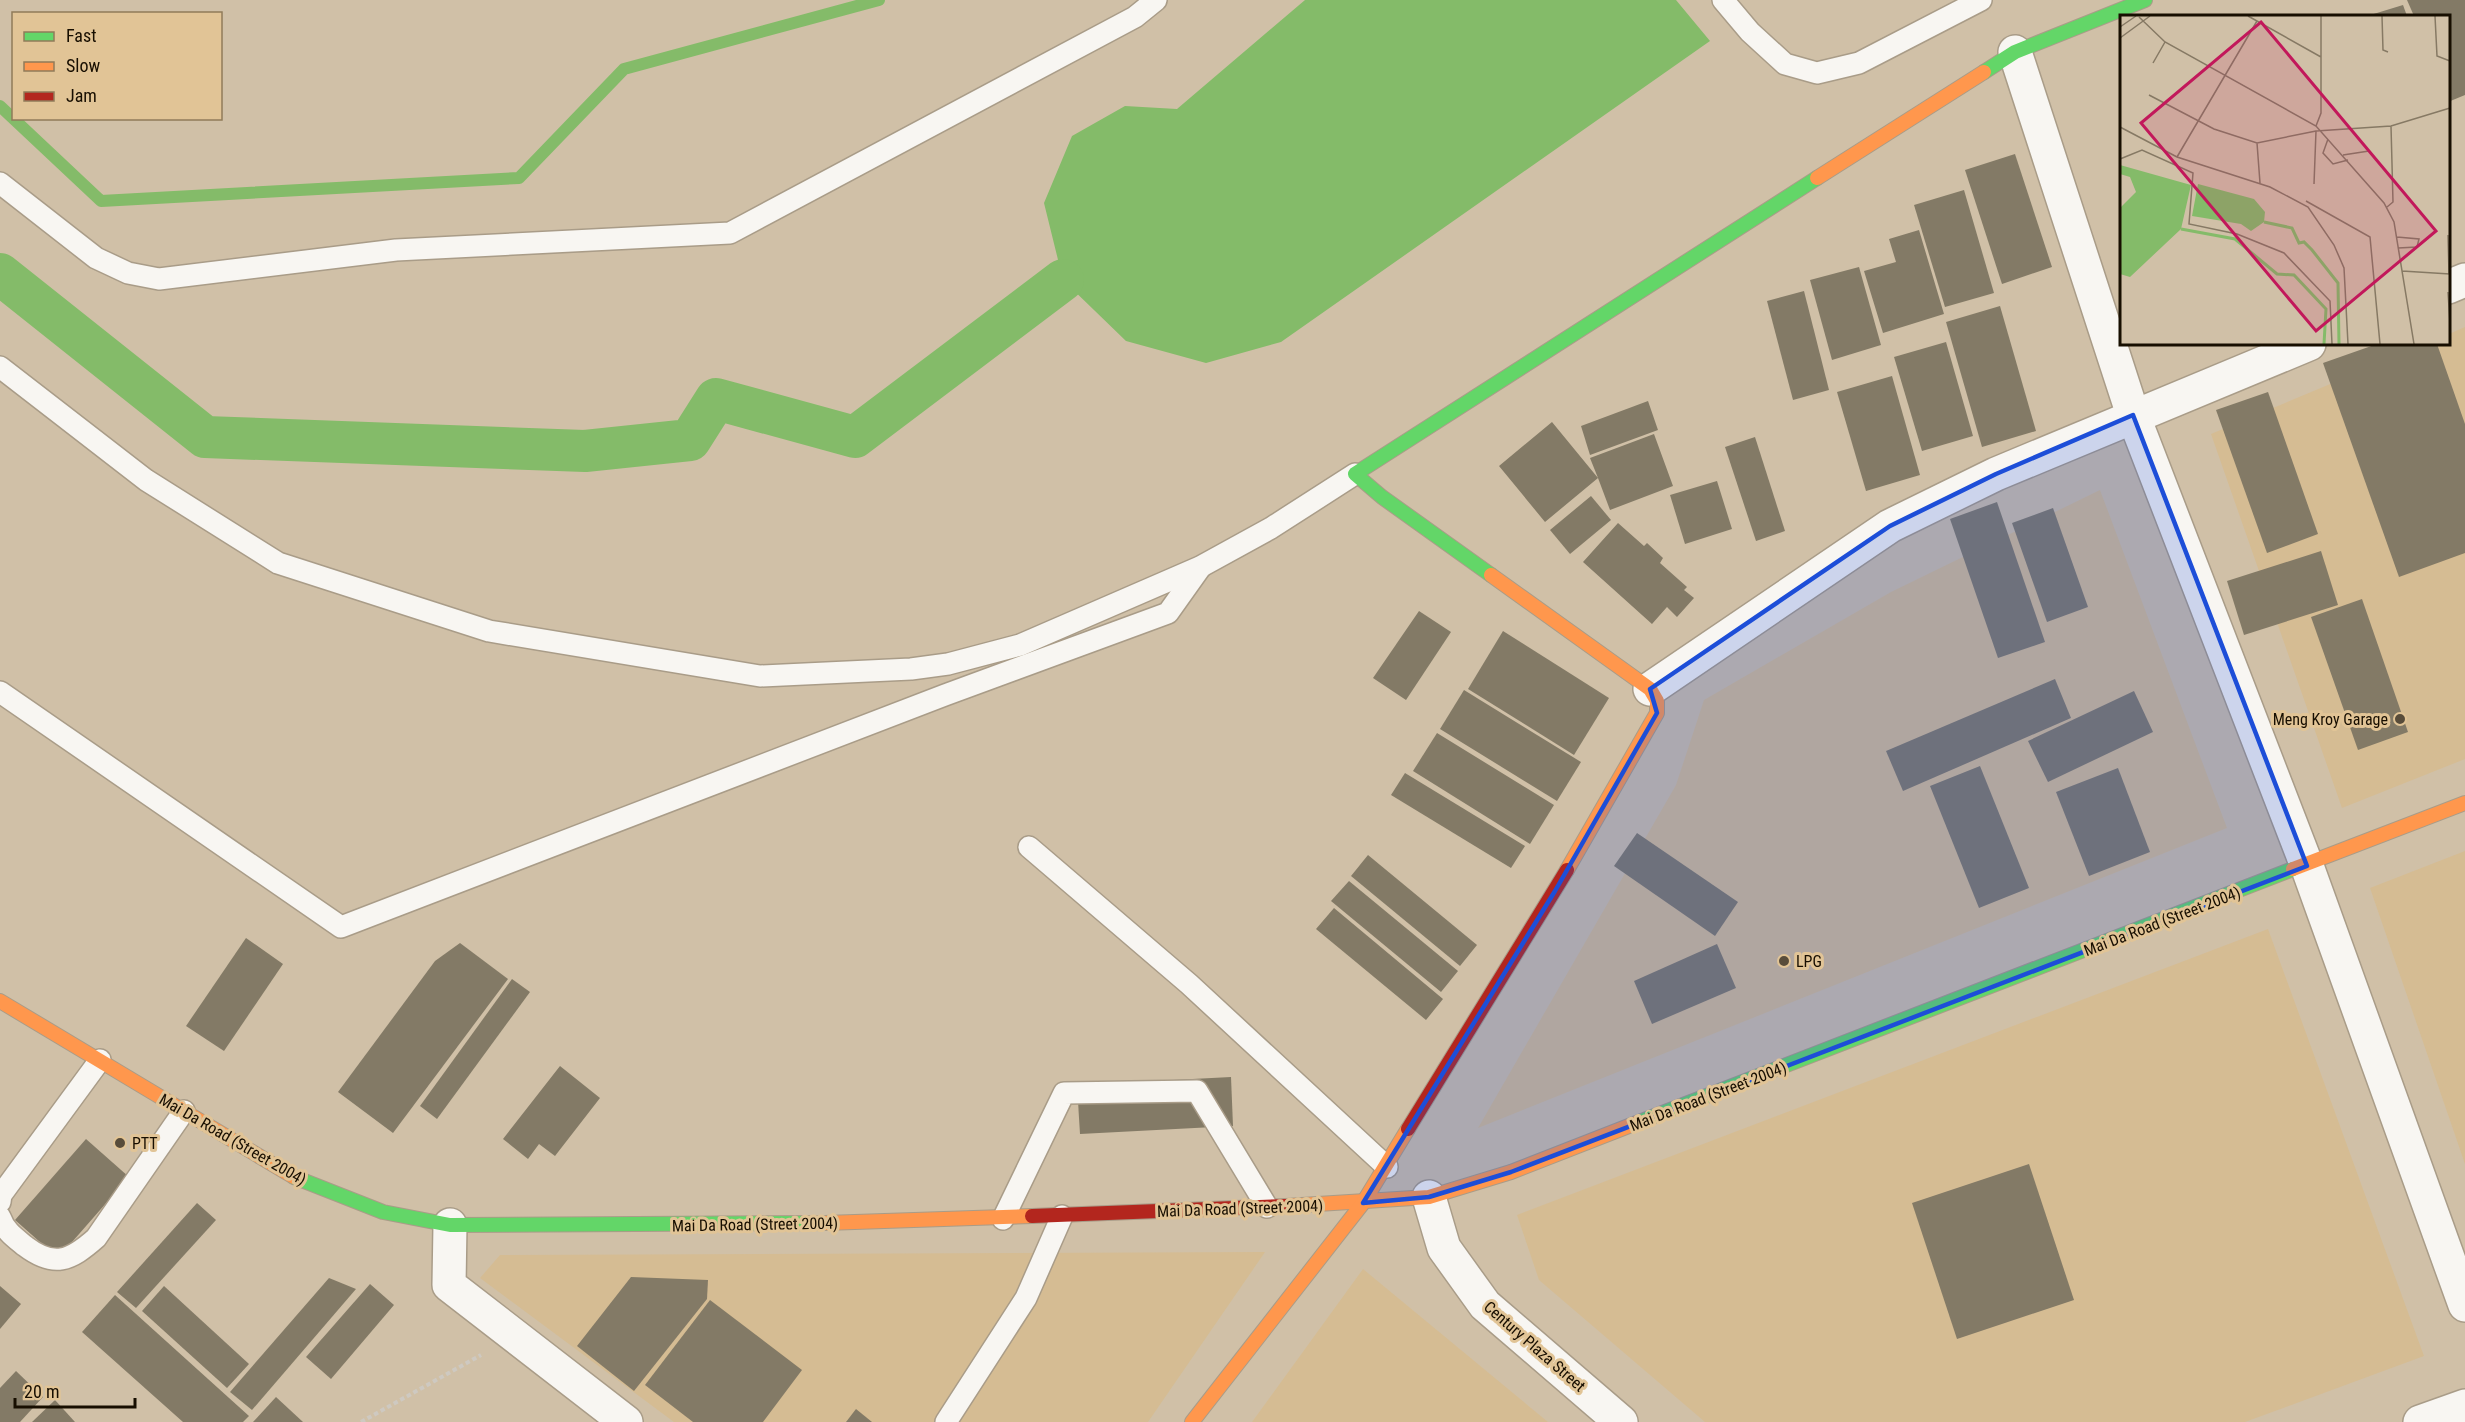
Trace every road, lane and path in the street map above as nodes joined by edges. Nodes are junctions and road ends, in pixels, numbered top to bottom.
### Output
1 (1156, 0) edge
2 (1723, 0) edge
3 (1981, 0) edge
4 (2145, 0) edge
5 (2015, 52) junction
6 (0, 183) edge
7 (2465, 280) edge
8 (2450, 286) edge
9 (2307, 345) edge
10 (0, 367) edge
11 (2133, 415) junction
12 (1355, 474) junction
13 (1200, 567) junction
14 (948, 664) junction
15 (1650, 689) junction
16 (0, 692) edge
17 (945, 695) junction
18 (2465, 803) edge
19 (1029, 847) dead end
20 (2307, 866) junction
21 (0, 1001) edge
22 (99, 1060) junction
23 (184, 1111) junction
24 (1387, 1167) junction
25 (1430, 1197) junction
26 (0, 1202) edge
27 (1363, 1203) junction
28 (1267, 1207) junction
29 (1062, 1216) junction
30 (0, 1217) edge
31 (1003, 1219) junction
32 (450, 1225) junction
33 (2465, 1305) edge
34 (516, 1336) junction
35 (2465, 1406) edge
36 (361, 1422) edge
37 (626, 1422) edge
38 (946, 1422) edge
39 (1192, 1422) edge
40 (1622, 1422) edge
41 (2420, 1422) edge

1 - 6 lane
2 - 3 lane
4 - 5 main road
5 - 11 street
5 - 12 main road
7 - 8 street
9 - 11 street
10 - 14 lane
11 - 15 street
11 - 20 street
12 - 13 lane
12 - 15 main road
13 - 14 lane
13 - 17 lane
14 - 17 lane
15 - 24 main road
16 - 17 lane
18 - 20 main road, Mai Da Road (Street 2004)
19 - 24 lane
20 - 25 main road, Mai Da Road (Street 2004)
20 - 33 street
21 - 22 main road, Mai Da Road (Street 2004)
22 - 23 main road, Mai Da Road (Street 2004)
22 - 26 lane
23 - 30 lane
23 - 32 main road, Mai Da Road (Street 2004)
24 - 27 main road
25 - 27 main road, Mai Da Road (Street 2004)
25 - 40 street, Century Plaza Street
27 - 28 main road, Mai Da Road (Street 2004)
27 - 39 main road
28 - 29 main road, Mai Da Road (Street 2004)
28 - 31 lane
29 - 31 main road, Mai Da Road (Street 2004)
29 - 38 lane
31 - 32 main road, Mai Da Road (Street 2004)
32 - 34 street
34 - 36 path
34 - 37 street
35 - 41 street

